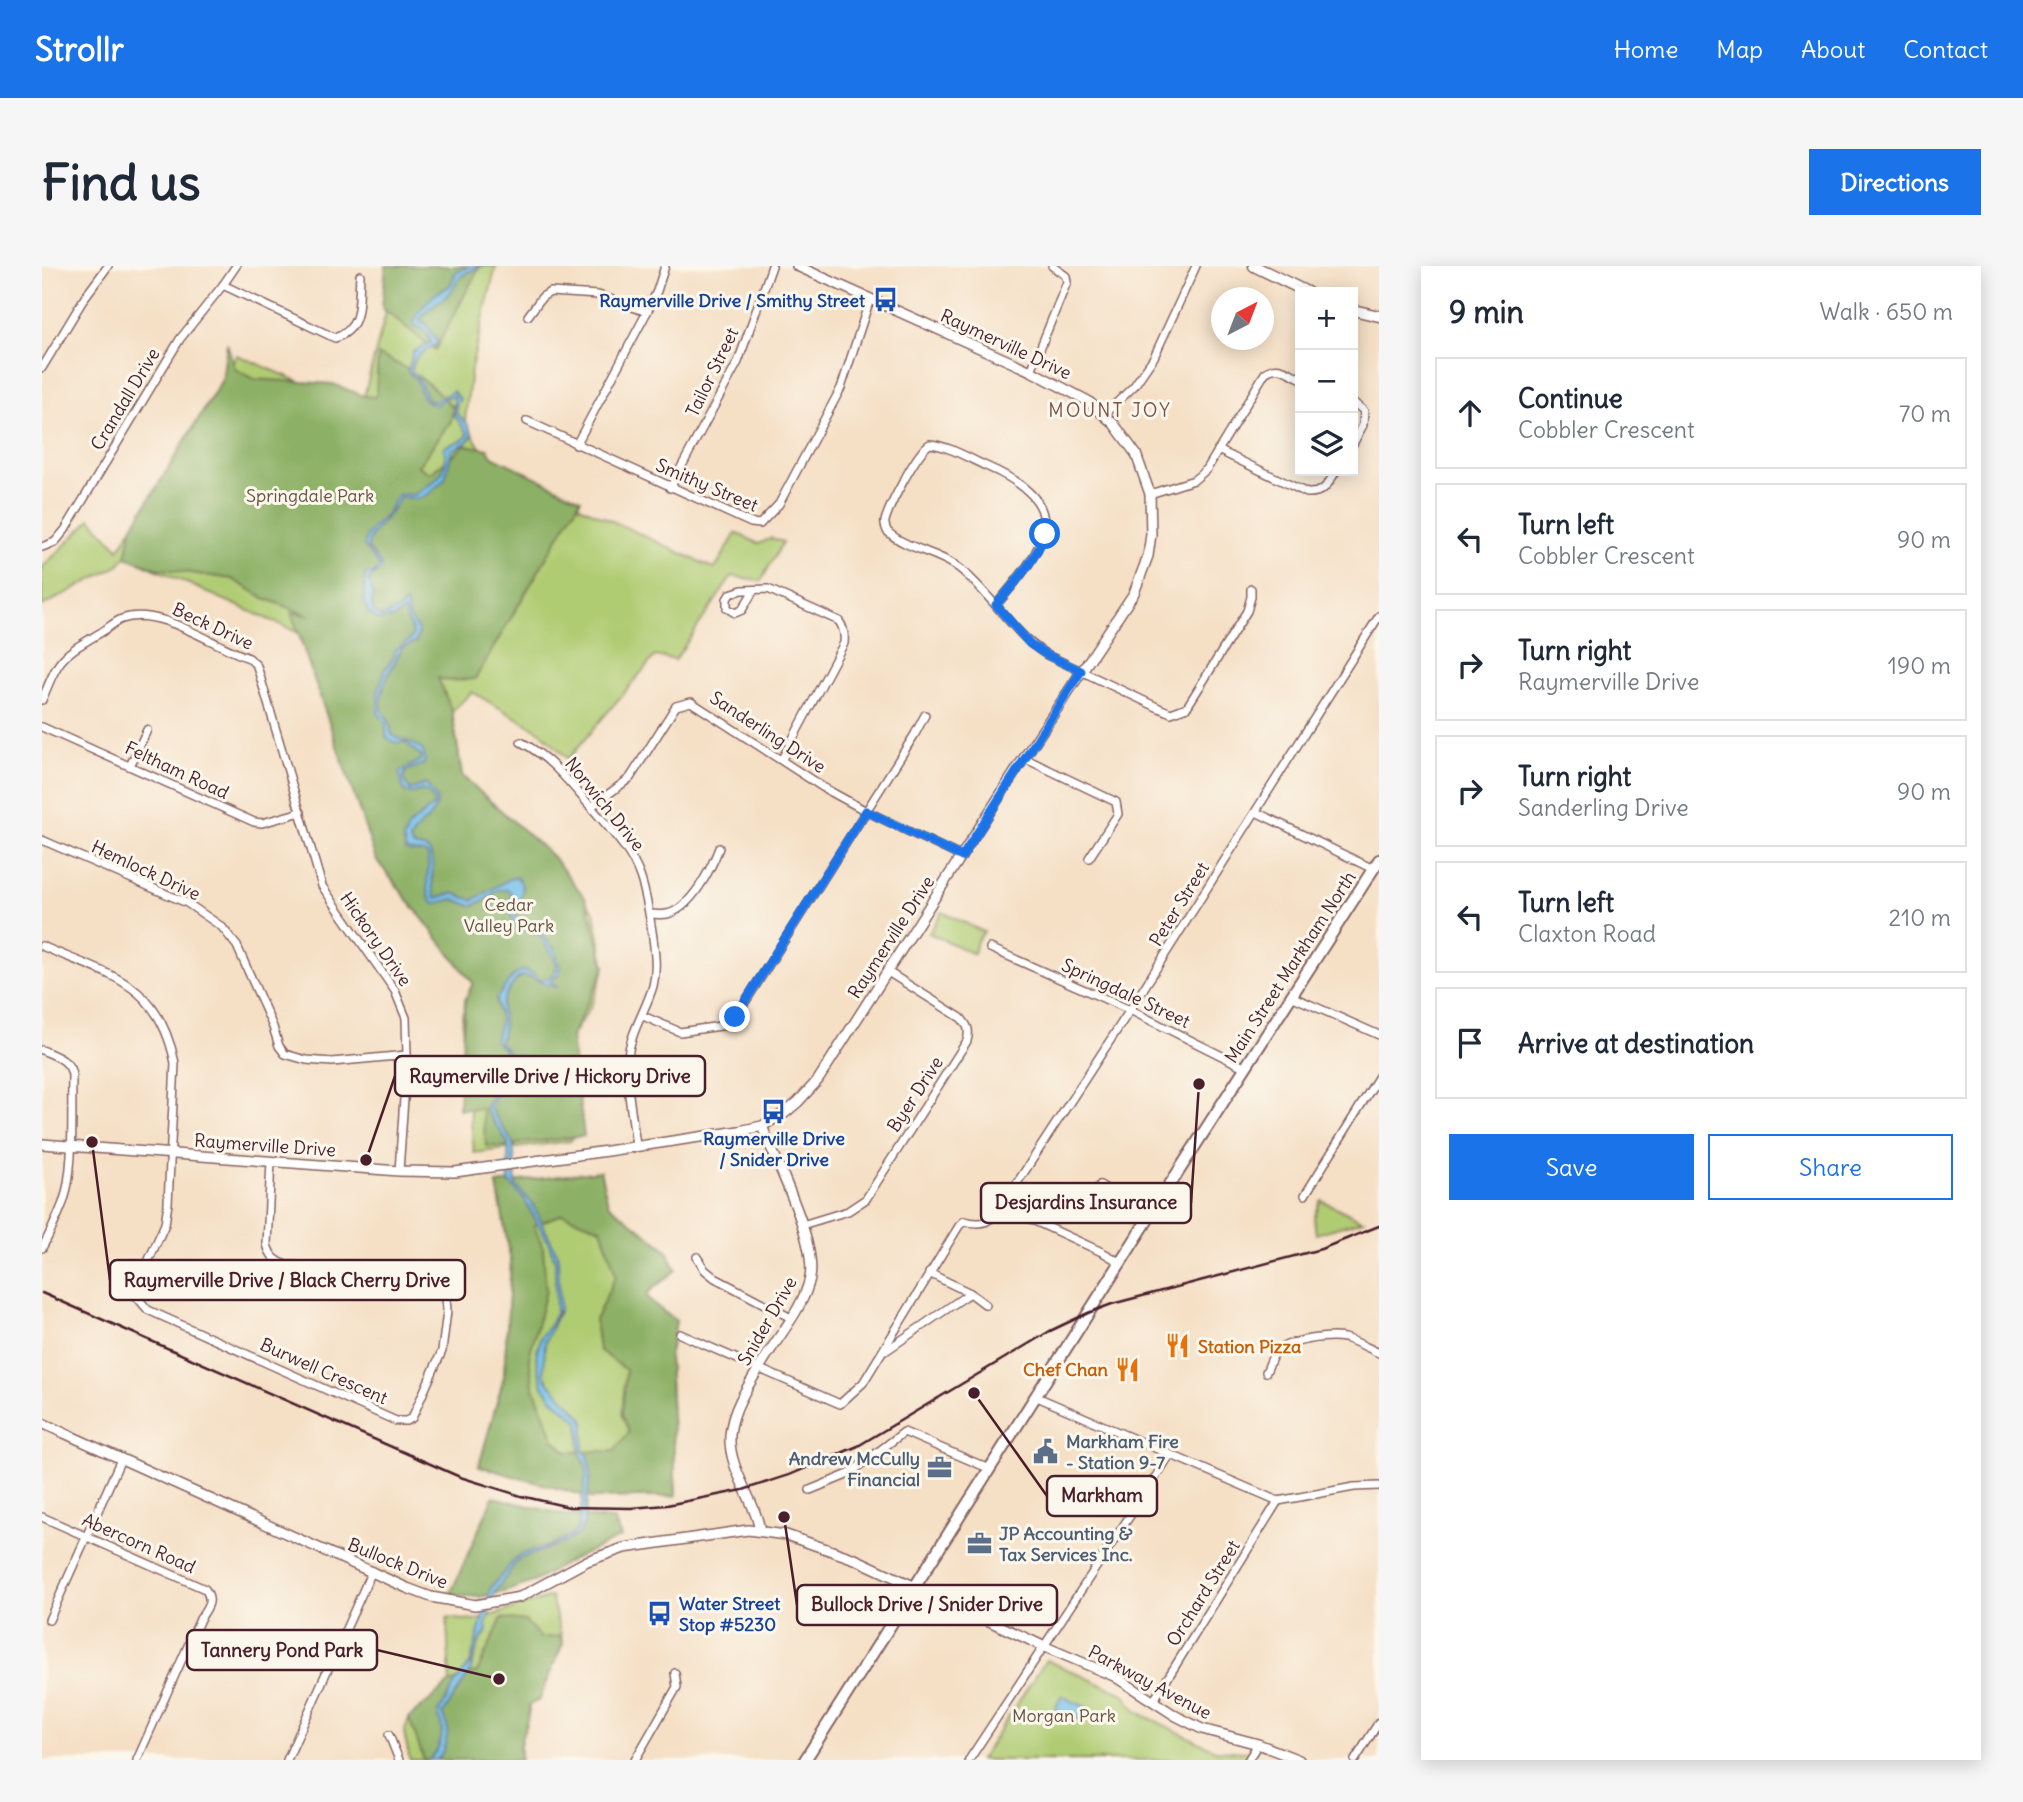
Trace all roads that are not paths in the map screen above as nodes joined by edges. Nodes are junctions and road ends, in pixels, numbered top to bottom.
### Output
1 (108, 266) edge
2 (236, 266) edge
3 (665, 266) edge
4 (772, 266) edge
5 (797, 266) edge
6 (1052, 266) edge
7 (1196, 266) edge
8 (1254, 266) edge
9 (360, 275) dead end
10 (223, 285) junction
11 (1297, 287) edge
12 (870, 299) junction
13 (1358, 311) edge
14 (647, 312) junction
15 (527, 316) dead end
16 (1379, 316) edge
17 (42, 368) edge
18 (1031, 371) junction
19 (1295, 376) edge
20 (1358, 406) edge
21 (1104, 415) junction
22 (527, 421) dead end
23 (1358, 433) edge
24 (576, 445) junction
25 (1218, 450) junction
26 (1333, 476) edge
27 (670, 488) junction
28 (1150, 494) junction
29 (42, 547) edge
30 (1251, 589) dead end
31 (754, 590) dead end
32 (996, 605) junction
33 (1379, 616) edge
34 (1081, 671) junction
35 (42, 700) edge
36 (925, 715) dead end
37 (42, 727) edge
38 (147, 730) dead end
39 (521, 742) dead end
40 (1024, 758) junction
41 (782, 760) junction
42 (130, 766) junction
43 (591, 807) junction
44 (866, 811) junction
45 (301, 812) junction
46 (1255, 812) junction
47 (42, 840) edge
48 (719, 848) dead end
49 (962, 857) junction
50 (1089, 858) dead end
51 (1376, 865) edge
52 (650, 914) junction
53 (42, 946) edge
54 (990, 948) dead end
55 (888, 972) junction
56 (1291, 996) junction
57 (1130, 1010) junction
58 (643, 1016) junction
59 (1379, 1035) edge
60 (42, 1050) edge
61 (407, 1055) junction
62 (1246, 1068) junction
63 (1379, 1076) edge
64 (762, 1126) junction
65 (42, 1144) edge
66 (636, 1146) junction
67 (70, 1147) junction
68 (170, 1154) junction
69 (271, 1161) junction
70 (399, 1171) junction
71 (1094, 1193) dead end
72 (1306, 1195) dead end
73 (1002, 1206) junction
74 (1151, 1215) junction
75 (802, 1225) junction
76 (42, 1248) edge
77 (697, 1257) dead end
78 (1121, 1263) junction
79 (929, 1273) junction
80 (970, 1293) junction
81 (986, 1305) dead end
82 (790, 1318) junction
83 (680, 1334) dead end
84 (883, 1352) junction
85 (1379, 1353) edge
86 (758, 1370) junction
87 (1266, 1373) dead end
88 (1037, 1397) junction
89 (42, 1423) edge
90 (1170, 1455) junction
91 (121, 1459) junction
92 (990, 1469) junction
93 (1379, 1486) edge
94 (810, 1490) dead end
95 (1278, 1501) junction
96 (42, 1517) edge
97 (760, 1531) junction
98 (87, 1537) junction
99 (372, 1572) junction
100 (914, 1587) junction
101 (49, 1620) dead end
102 (1043, 1646) junction
103 (675, 1673) dead end
104 (1154, 1700) junction
105 (1379, 1722) edge
106 (388, 1735) dead end
107 (1258, 1744) junction
108 (137, 1760) edge
109 (287, 1760) edge
110 (399, 1760) edge
111 (635, 1760) edge
112 (805, 1760) edge
113 (969, 1760) edge
114 (1248, 1760) edge
115 (1298, 1760) edge
116 (1355, 1760) edge

1 - 17 street
2 - 10 street, Crandall Drive
3 - 14 street
4 - 27 street, Tailor Street
5 - 12 street, Raymerville Drive
6 - 18 street
7 - 21 street
8 - 11 main road
9 - 10 street
10 - 29 street, Crandall Drive
12 - 18 street, Raymerville Drive
12 - 27 street, Smithy Street
13 - 16 main road
14 - 15 street
14 - 24 street
18 - 21 street, Raymerville Drive
19 - 25 street
20 - 23 street
21 - 28 street, Raymerville Drive
22 - 24 street, Smithy Street
24 - 27 street, Smithy Street
25 - 26 street
25 - 28 street
28 - 34 street, Raymerville Drive
30 - 34 street
31 - 41 street
32 - 32 street
32 - 34 street
33 - 46 street, Peter Street
34 - 40 street, Raymerville Drive
35 - 45 street, Beck Drive
36 - 44 street
37 - 42 street, Feltham Road
38 - 42 street
39 - 43 street, Norwich Drive
40 - 49 street, Raymerville Drive
40 - 50 street
41 - 43 street, Sanderling Drive
41 - 44 street, Sanderling Drive
42 - 45 street, Feltham Road
43 - 52 street, Norwich Drive
44 - 49 street, Sanderling Drive
44 - 58 street
45 - 61 street, Hickory Drive
46 - 51 street
46 - 57 street, Peter Street
47 - 61 street, Hemlock Drive
48 - 52 street
49 - 55 street, Raymerville Drive
51 - 56 main road, Main Street Markham North
52 - 58 street, Norwich Drive
53 - 68 street
54 - 57 street, Springdale Street
55 - 64 street, Raymerville Drive
55 - 75 street, Byer Drive
56 - 59 street
56 - 62 main road, Main Street Markham North
57 - 62 street, Springdale Street
57 - 73 street, Peter Street
58 - 66 street, Norwich Drive
60 - 67 street
61 - 70 street, Hickory Drive
62 - 74 main road, Main Street Markham North
63 - 72 street
64 - 66 street, Raymerville Drive
64 - 75 street, Snider Drive
65 - 67 street, Raymerville Drive
66 - 70 street, Raymerville Drive
67 - 68 street, Raymerville Drive
67 - 76 street
68 - 69 street, Raymerville Drive
68 - 69 street, Burwell Crescent
69 - 70 street, Raymerville Drive
71 - 74 street
73 - 78 street
73 - 79 street
74 - 78 main road, Main Street Markham North
75 - 82 street, Snider Drive
77 - 82 street
78 - 88 main road, Main Street Markham North
79 - 80 street
79 - 84 street
80 - 81 street
80 - 84 street
82 - 86 street, Snider Drive
83 - 86 street
84 - 86 street
85 - 87 street
86 - 97 street, Snider Drive
88 - 90 street
88 - 92 main road, Main Street Markham North
89 - 91 street, Bullock Drive
90 - 95 street
90 - 102 street
91 - 98 street
91 - 99 street, Bullock Drive
92 - 94 street
92 - 100 main road, Main Street Markham North
93 - 95 street
95 - 104 street, Orchard Street
96 - 98 street, Abercorn Road
97 - 99 street, Bullock Drive
97 - 100 street, Bullock Drive
98 - 101 street
98 - 108 street, Abercorn Road
99 - 109 street
100 - 102 street, Parkway Avenue
100 - 112 main road, Main Street Markham North
102 - 104 street, Parkway Avenue
102 - 113 street
103 - 111 street
104 - 107 street, Parkway Avenue
105 - 116 street
106 - 110 street
107 - 114 street
107 - 115 street, Parkway Avenue

